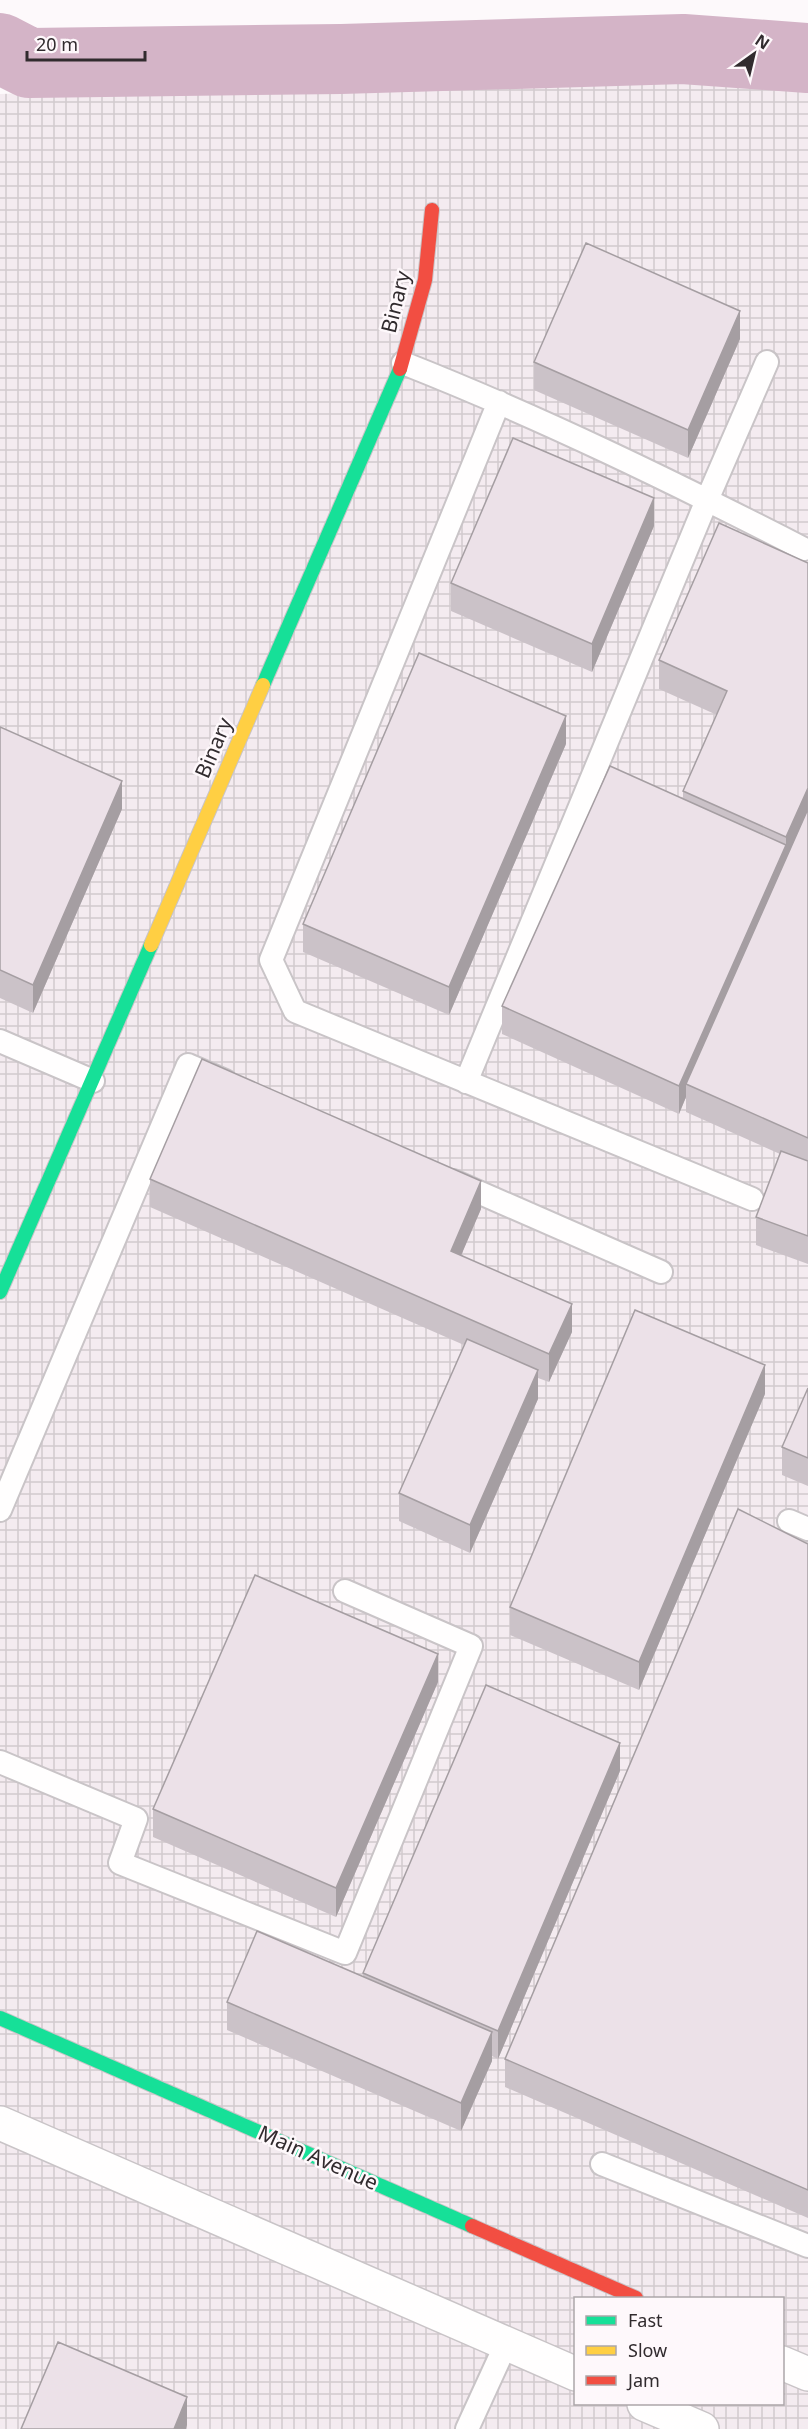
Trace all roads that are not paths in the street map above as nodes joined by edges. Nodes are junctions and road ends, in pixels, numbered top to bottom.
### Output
1 (432, 210) dead end
2 (767, 362) dead end
3 (403, 363) junction
4 (499, 402) junction
5 (707, 500) junction
6 (804, 549) dead end
7 (0, 1041) edge
8 (93, 1081) junction
9 (466, 1082) junction
10 (242, 1088) edge
11 (436, 1173) edge
12 (752, 1199) dead end
13 (662, 1272) dead end
14 (0, 1292) edge
15 (0, 1510) edge
16 (345, 1591) dead end
17 (0, 1762) edge
18 (0, 2018) edge
19 (0, 2123) edge
20 (602, 2164) dead end
21 (808, 2246) edge
22 (634, 2297) edge
23 (506, 2344) junction
24 (784, 2363) edge
25 (574, 2373) edge
26 (808, 2374) edge
27 (648, 2405) edge
28 (467, 2429) edge
29 (702, 2429) edge

1 - 3 street, Binary
2 - 5 lane
3 - 4 lane
3 - 8 street, Binary
4 - 5 lane
4 - 9 lane
5 - 6 lane
5 - 9 lane
7 - 8 lane
8 - 14 street, Binary
9 - 12 lane
10 - 15 lane
11 - 13 lane
16 - 17 lane
18 - 22 street, Main Avenue
19 - 23 street
20 - 21 lane
23 - 25 street
23 - 28 lane
24 - 26 street
27 - 29 street

